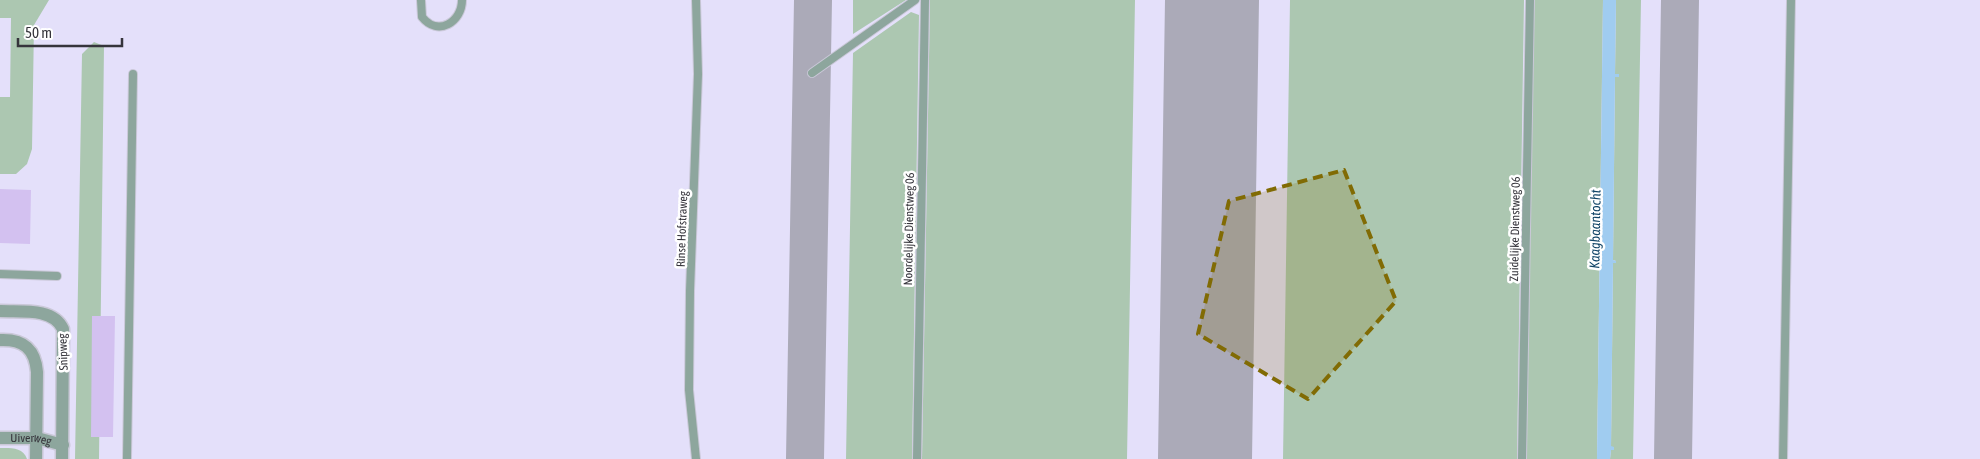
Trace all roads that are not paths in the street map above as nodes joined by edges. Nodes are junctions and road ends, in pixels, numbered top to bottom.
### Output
1 (421, 0) edge
2 (462, 0) edge
3 (696, 0) edge
4 (915, 0) edge
5 (924, 0) edge
6 (1530, 0) edge
7 (1791, 0) edge
8 (812, 73) dead end
9 (133, 74) dead end
10 (0, 274) edge
11 (57, 276) dead end
12 (0, 311) edge
13 (0, 340) edge
14 (0, 438) edge
15 (37, 438) junction
16 (63, 445) junction
17 (36, 459) edge
18 (62, 459) edge
19 (127, 459) edge
20 (696, 459) edge
21 (917, 459) edge
22 (1522, 459) edge
23 (1783, 459) edge

1 - 2 lane
3 - 20 lane, Rinse Hofstraweg
4 - 8 lane
5 - 21 lane, Noordelijke Dienstweg 06
6 - 22 lane, Zuidelijke Dienstweg 06
7 - 23 lane
9 - 19 lane
10 - 11 lane
12 - 16 street, Snipweg
13 - 15 street
14 - 15 street, Uiverweg
15 - 16 street, Uiverweg
15 - 17 street
16 - 18 street

